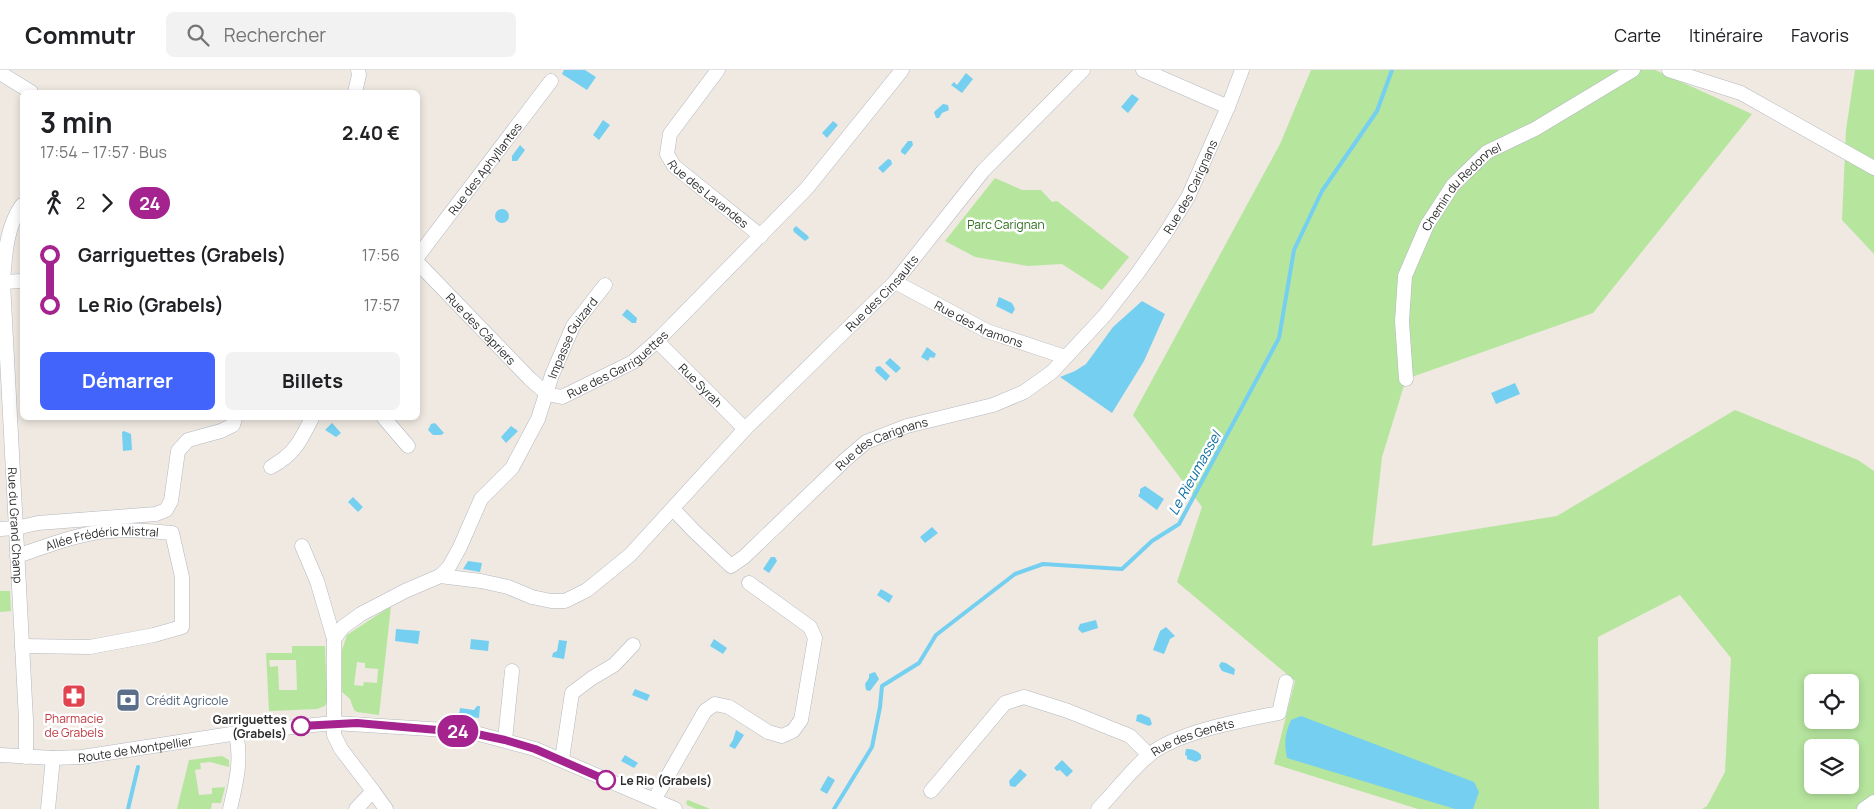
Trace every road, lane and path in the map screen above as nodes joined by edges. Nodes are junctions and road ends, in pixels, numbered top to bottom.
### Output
1 (358, 70) edge
2 (718, 70) edge
3 (902, 70) edge
4 (1083, 70) edge
5 (1143, 70) edge
6 (1242, 70) edge
7 (1633, 70) edge
8 (1669, 70) edge
9 (0, 71) edge
10 (551, 81) dead end
11 (27, 90) edge
12 (355, 90) edge
13 (1228, 107) junction
14 (1874, 168) edge
15 (20, 208) edge
16 (16, 234) edge
17 (761, 236) junction
18 (420, 253) edge
19 (420, 265) edge
20 (20, 280) edge
21 (4, 282) junction
22 (895, 282) junction
23 (605, 285) dead end
24 (657, 341) junction
25 (1065, 357) junction
26 (1406, 379) dead end
27 (547, 394) junction
28 (234, 420) edge
29 (311, 420) edge
30 (386, 420) edge
31 (745, 428) junction
32 (5, 437) edge
33 (408, 446) dead end
34 (271, 467) dead end
35 (673, 509) junction
36 (16, 528) junction
37 (0, 529) edge
38 (302, 546) dead end
39 (17, 556) junction
40 (440, 576) junction
41 (749, 583) dead end
42 (334, 639) junction
43 (633, 645) dead end
44 (22, 646) junction
45 (512, 671) dead end
46 (1286, 682) dead end
47 (334, 723) junction
48 (236, 734) junction
49 (505, 740) junction
50 (0, 755) edge
51 (1149, 755) junction
52 (26, 757) junction
53 (54, 758) junction
54 (562, 759) junction
55 (373, 791) junction
56 (931, 791) dead end
57 (654, 800) junction
58 (1874, 802) edge
59 (48, 809) edge
60 (230, 809) edge
61 (356, 809) edge
62 (386, 809) edge
63 (673, 809) edge
64 (1098, 809) edge
65 (1864, 809) edge

1 - 12 street
2 - 17 street, Rue des Lavandes
3 - 17 street, Rue des Garriguettes
4 - 22 street, Rue des Cinsaults
5 - 13 street
6 - 13 street, Rue des Carignans
7 - 26 street, Chemin du Redonnel
8 - 14 street
9 - 11 street
10 - 18 street, Rue des Aphyllantes
13 - 25 street, Rue des Carignans
15 - 16 street, Rue du Grand Champ
16 - 21 street, Rue du Grand Champ
17 - 24 street, Rue des Garriguettes
19 - 27 street, Rue des Câpriers
20 - 21 street
21 - 32 street, Rue du Grand Champ
22 - 25 street, Rue des Aramons
22 - 31 street, Rue des Cinsaults
23 - 27 street, Impasse Guizard
24 - 27 street, Rue des Garriguettes
24 - 31 street, Rue Syrah
25 - 35 street, Rue des Carignans
27 - 40 street, Rue des Garriguettes
28 - 36 street
29 - 34 street
30 - 33 street
31 - 35 street, Rue des Cinsaults
32 - 36 street, Rue du Grand Champ
35 - 40 street
36 - 37 street
36 - 39 street, Rue du Grand Champ
38 - 42 street
39 - 44 street, Rue du Grand Champ
39 - 44 street, Allée Frédéric Mistral
40 - 42 street, Rue des Garriguettes
41 - 57 street
42 - 47 street
43 - 54 street
44 - 52 street, Rue du Grand Champ
45 - 49 street
46 - 51 street, Rue des Genêts
47 - 48 street, Route de Montpellier
47 - 49 street, Route de Montpellier
47 - 55 street
48 - 53 street, Route de Montpellier
48 - 60 street
49 - 54 street, Route de Montpellier
50 - 52 street, Route de Montpellier
51 - 56 street
51 - 64 street, Rue des Genêts
52 - 53 street, Route de Montpellier
53 - 59 street
54 - 57 street, Route de Montpellier
55 - 61 street
55 - 62 street
57 - 63 street, Route de Montpellier
58 - 65 street

